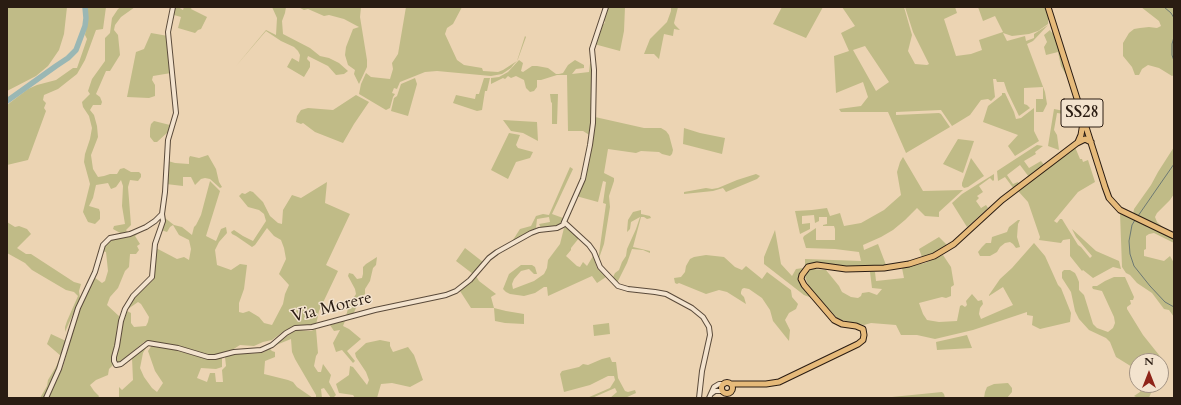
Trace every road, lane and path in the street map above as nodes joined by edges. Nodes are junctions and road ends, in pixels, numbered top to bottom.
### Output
1 (173, 7) edge
2 (606, 7) edge
3 (1048, 7) edge
4 (1083, 119) junction
5 (1088, 134) junction
6 (1083, 137) junction
7 (1091, 142) junction
8 (162, 214) junction
9 (564, 222) junction
10 (1174, 236) edge
11 (724, 384) joint
12 (727, 392) edge
13 (710, 396) edge
14 (46, 398) edge
15 (699, 398) edge

1 - 8 street
2 - 9 street
3 - 4 main road, SS28
4 - 5 main road, SS28
4 - 6 main road
5 - 6 main road
5 - 7 main road, SS28
6 - 7 main road
6 - 12 main road
7 - 10 main road, SS28
8 - 9 street, Via Morere
8 - 14 street
9 - 15 street
11 - 12 main road
11 - 13 street
12 - 13 street

